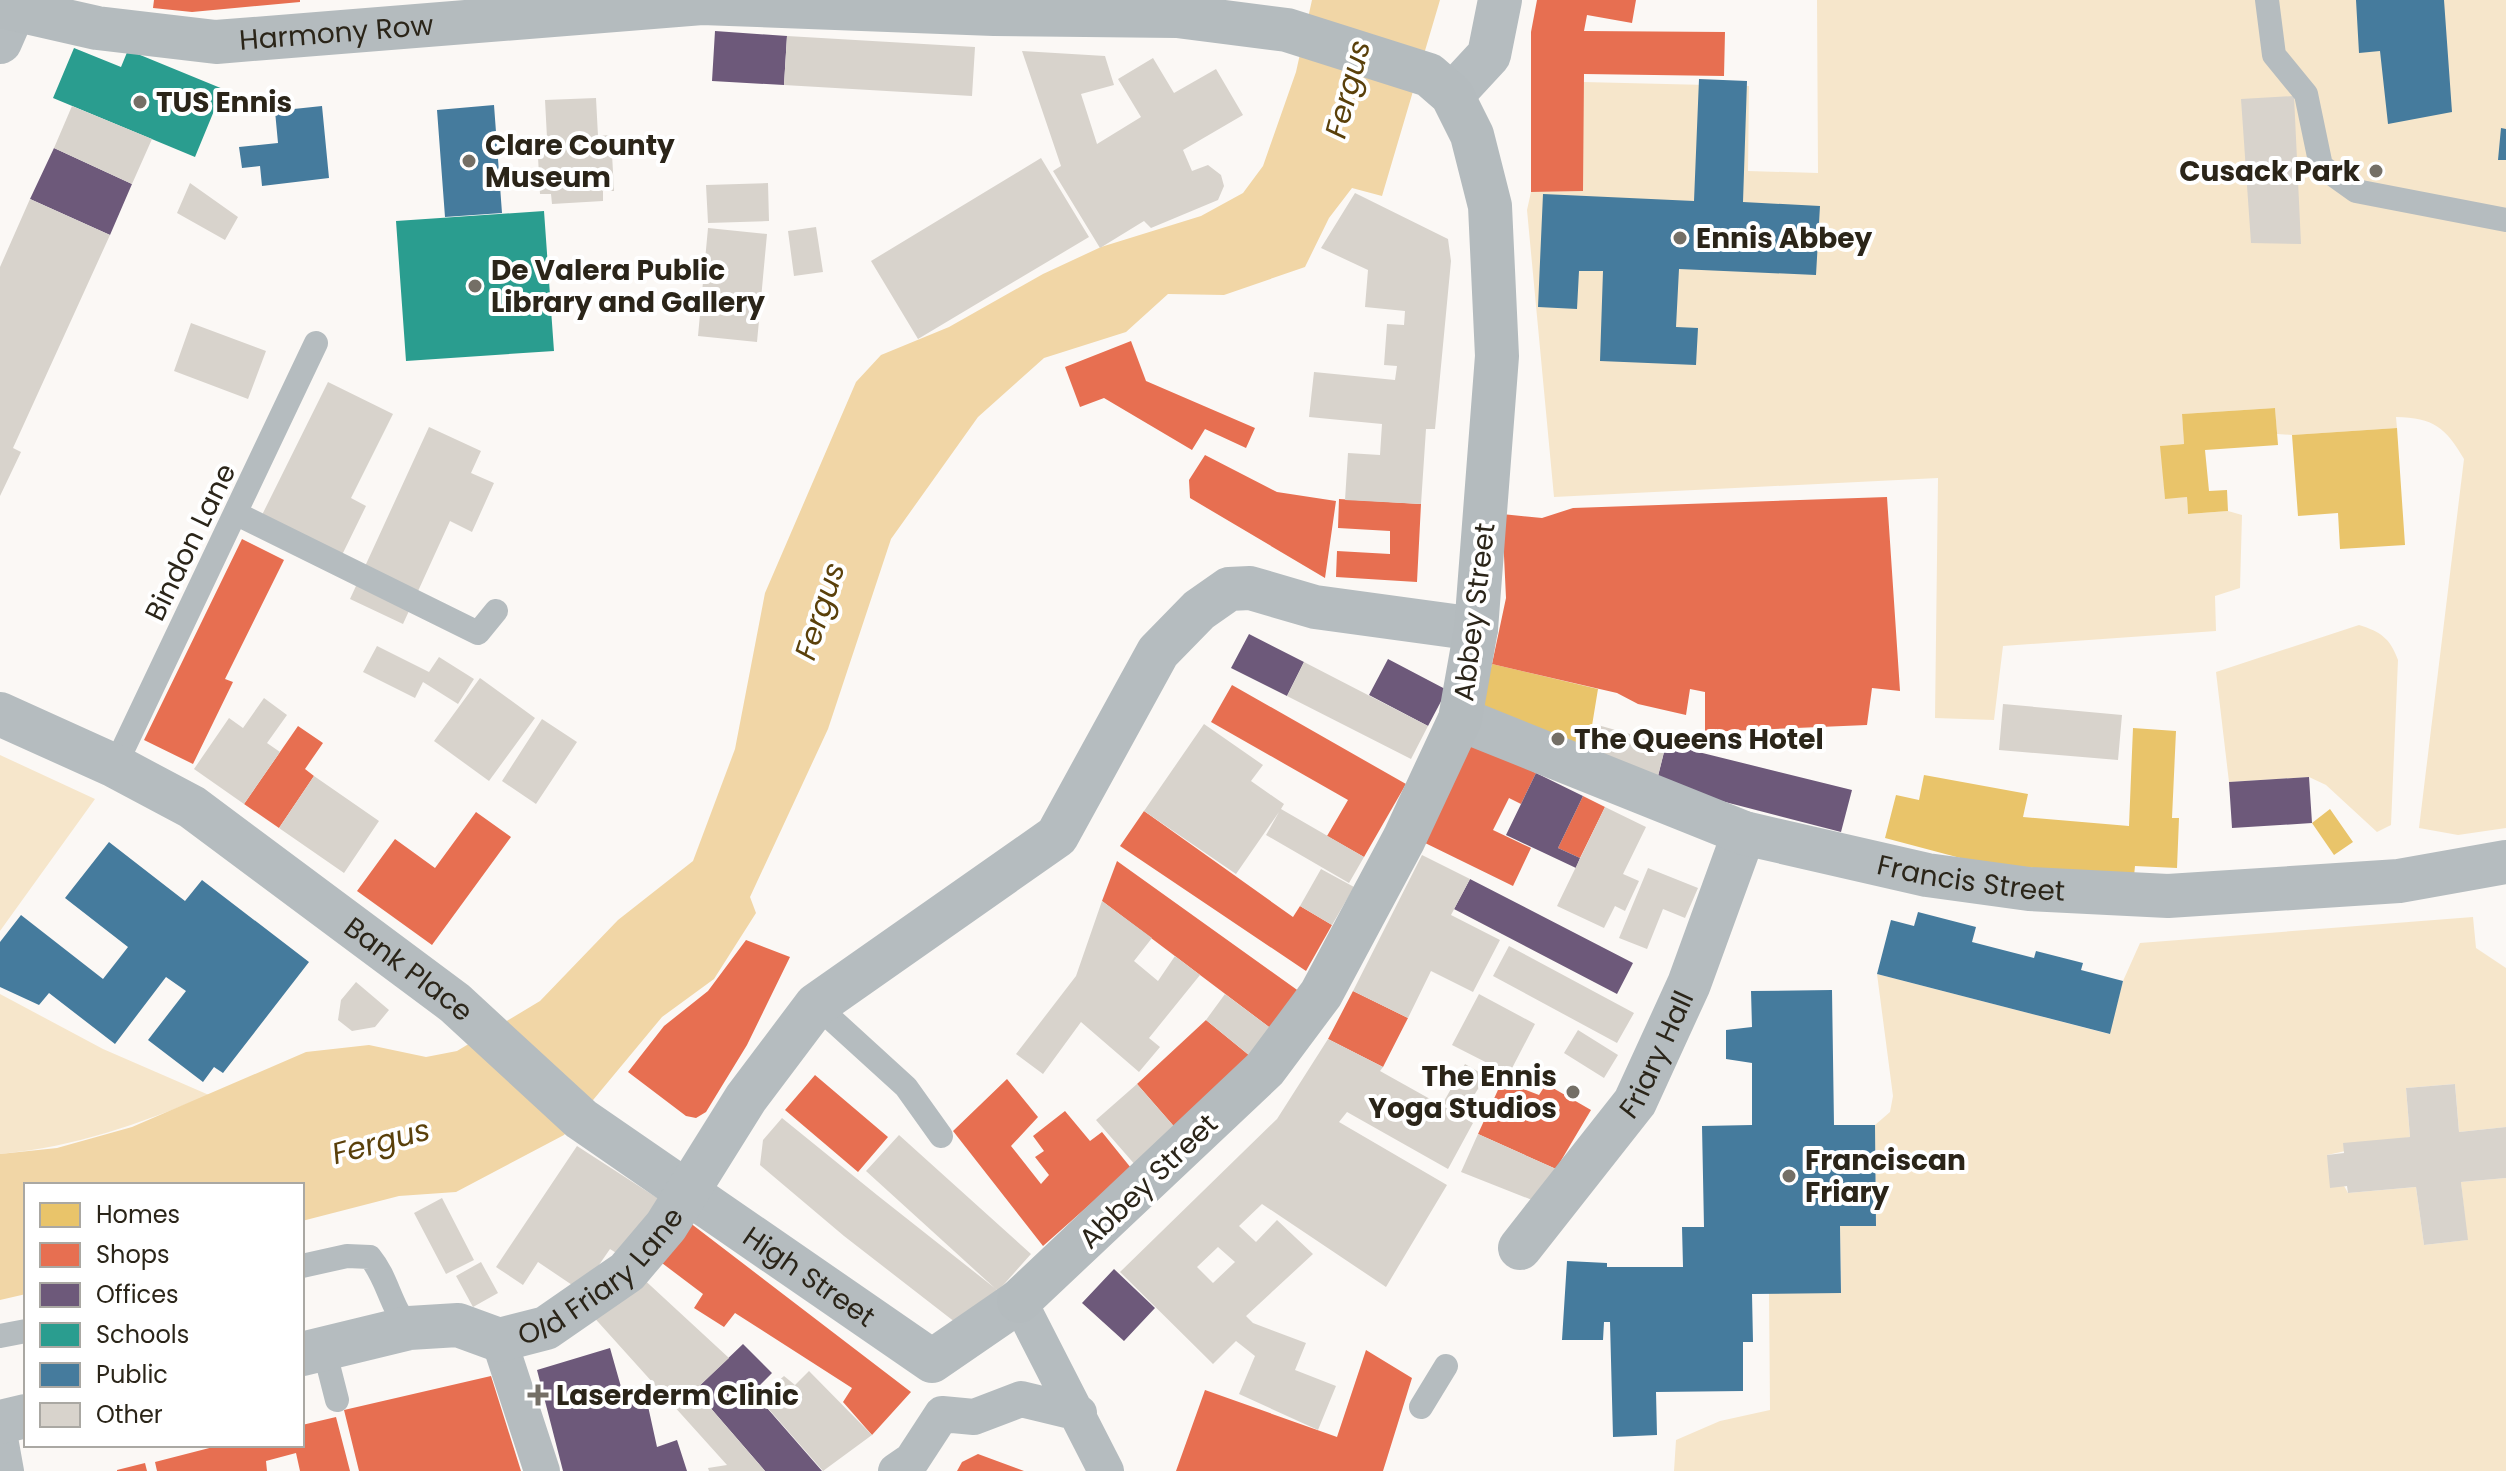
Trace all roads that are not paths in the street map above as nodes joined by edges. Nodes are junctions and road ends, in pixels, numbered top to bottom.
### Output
1 (1500, 0) edge
2 (2267, 0) edge
3 (641, 4) edge
4 (1242, 10) edge
5 (5, 19) edge
6 (1440, 85) junction
7 (2506, 220) edge
8 (316, 343) dead end
9 (237, 514) junction
10 (496, 611) dead end
11 (1476, 629) junction
12 (0, 714) edge
13 (1460, 719) junction
14 (115, 766) junction
15 (1744, 833) junction
16 (2506, 862) edge
17 (816, 1005) junction
18 (941, 1136) dead end
19 (689, 1192) junction
20 (1520, 1248) dead end
21 (304, 1266) edge
22 (1019, 1301) junction
23 (409, 1328) junction
24 (24, 1331) edge
25 (0, 1336) edge
26 (499, 1340) junction
27 (313, 1351) edge
28 (932, 1361) junction
29 (1446, 1366) dead end
30 (337, 1400) dead end
31 (1421, 1407) dead end
32 (1079, 1413) junction
33 (942, 1414) junction
34 (10, 1420) edge
35 (12, 1471) edge
36 (542, 1471) edge
37 (896, 1471) edge
38 (1106, 1471) edge

1 - 6 street
2 - 7 lane
3 - 4 main road, Harmony Row
3 - 5 main road, Harmony Row
4 - 6 main road
6 - 11 main road, Abbey Street
8 - 9 lane, Bindon Lane
9 - 10 lane
9 - 14 lane, Bindon Lane
11 - 13 main road, Abbey Street
11 - 17 street, Old Friary Lane
12 - 14 street, Bank Place
13 - 15 street, Francis Street
13 - 22 main road, Abbey Street
14 - 19 street, Bank Place
15 - 16 street, Francis Street
15 - 20 street, Friary Hall
17 - 18 lane
17 - 19 street, Old Friary Lane
19 - 26 street, Old Friary Lane
19 - 28 street, High Street
21 - 23 lane
22 - 28 street
22 - 32 street
23 - 26 street
23 - 27 street
24 - 25 lane
26 - 36 street
27 - 30 lane
28 - 33 street
29 - 31 lane
32 - 33 street
32 - 38 street
33 - 37 street
34 - 35 lane

